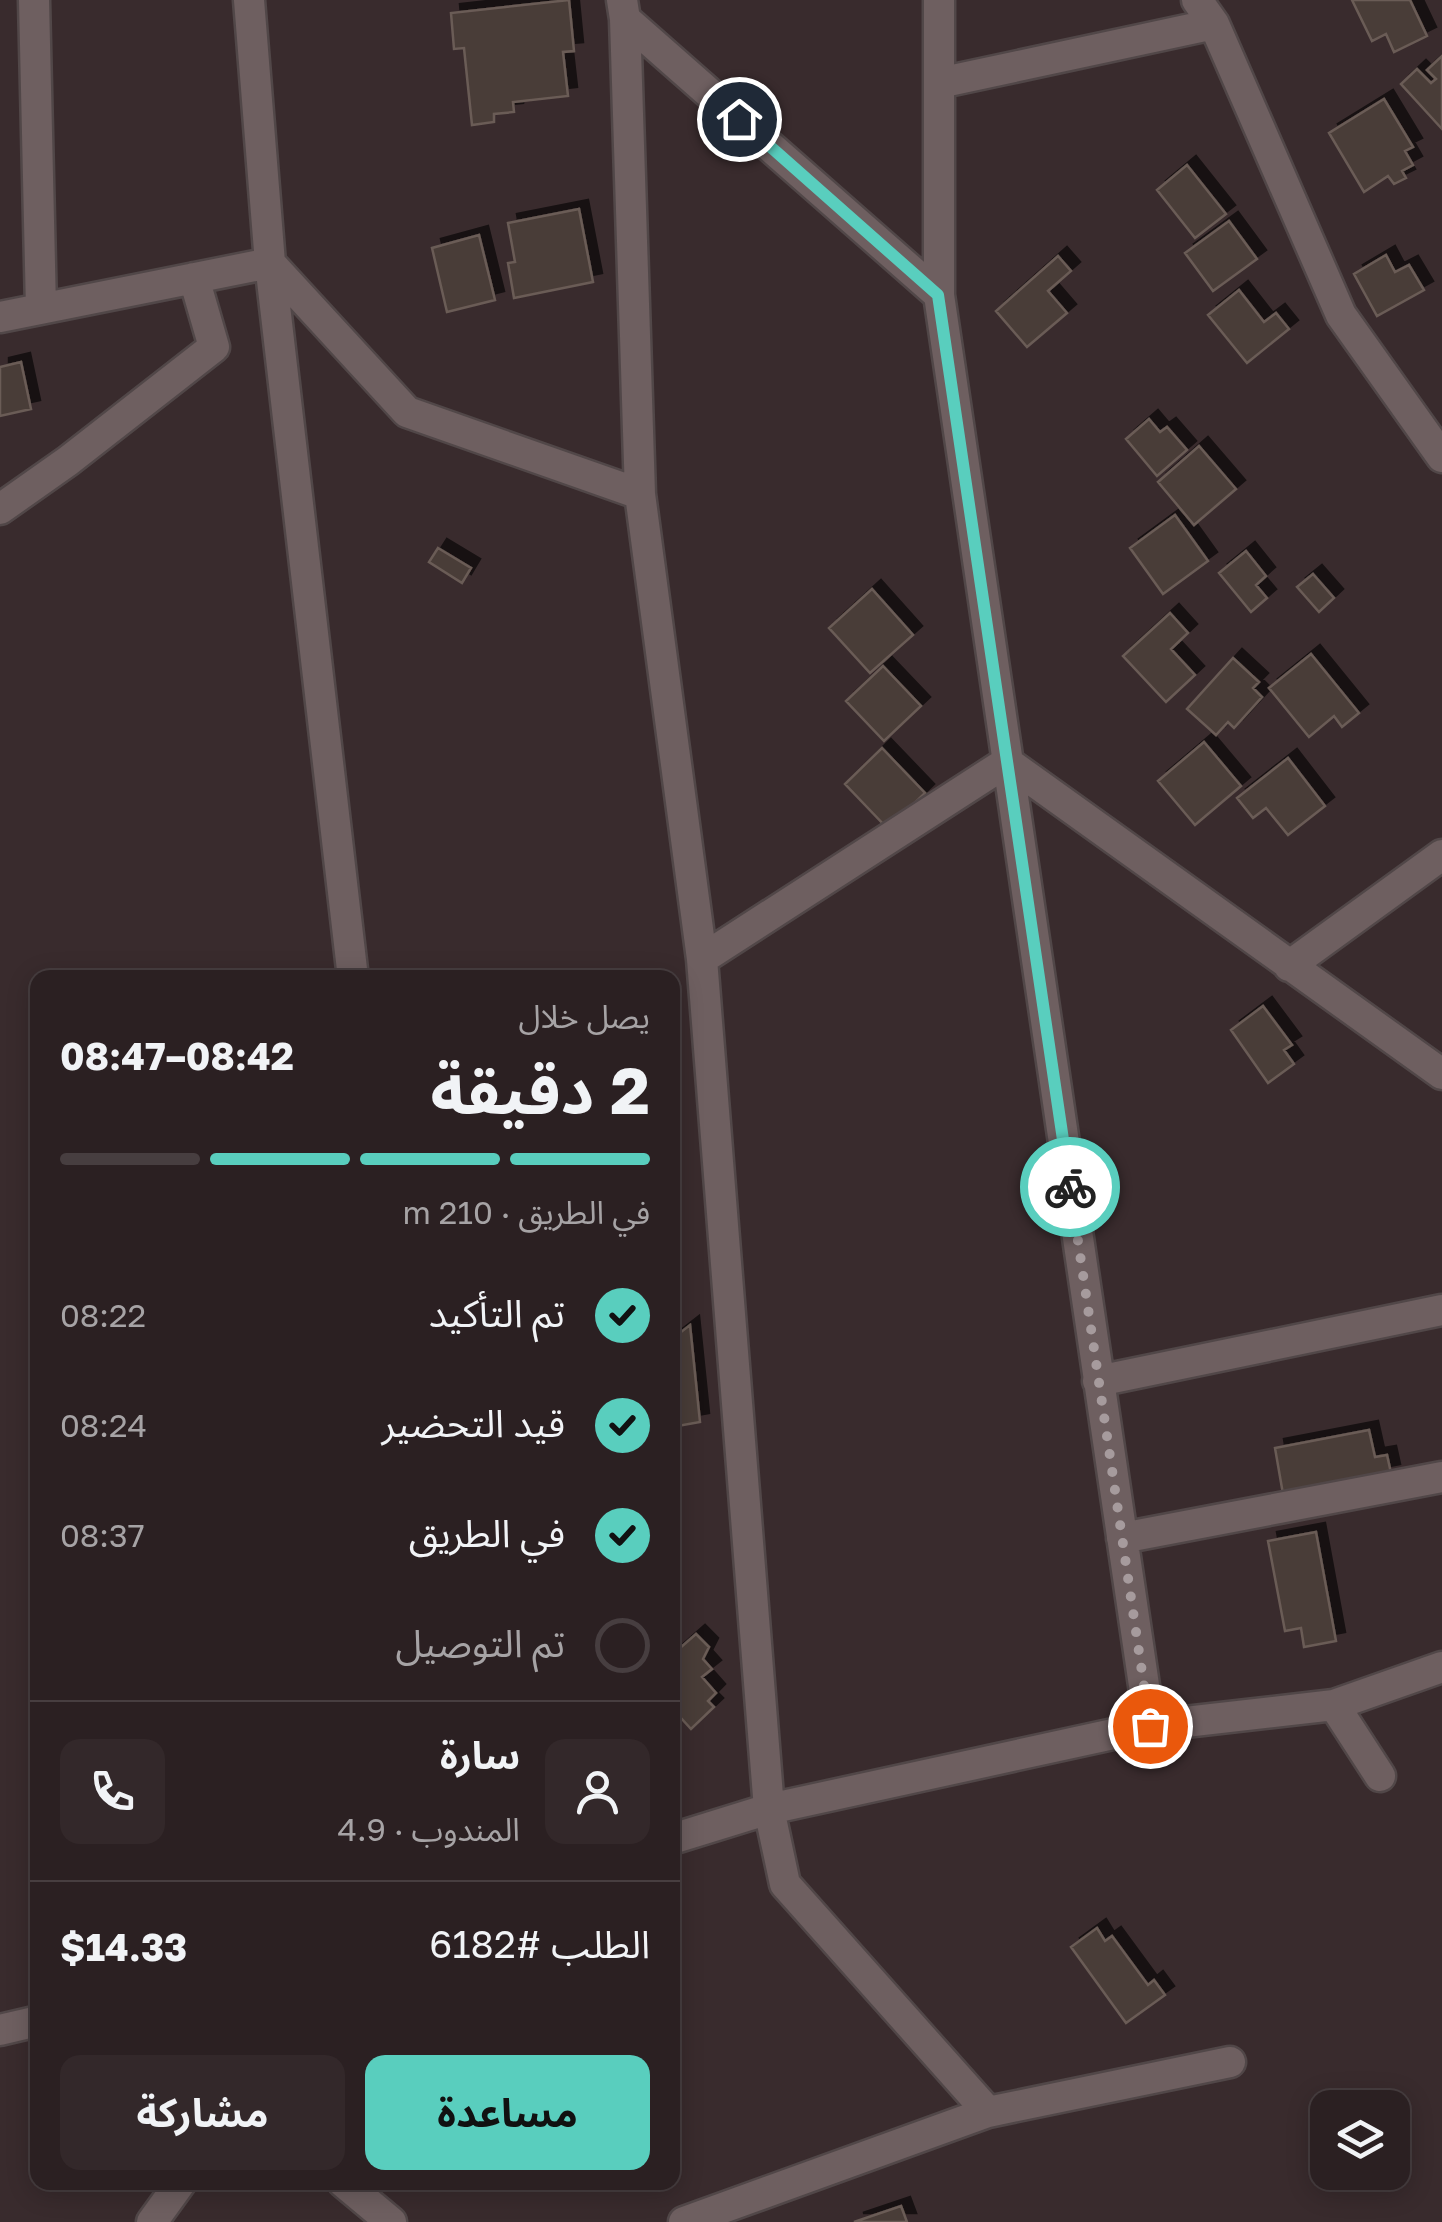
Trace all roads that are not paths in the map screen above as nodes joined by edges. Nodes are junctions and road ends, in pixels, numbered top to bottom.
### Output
1 (34, 0) edge
2 (248, 0) edge
3 (939, 0) edge
4 (623, 9) edge
5 (1205, 12) edge
6 (938, 83) junction
7 (270, 263) junction
8 (194, 278) junction
9 (938, 295) junction
10 (41, 309) junction
11 (0, 317) edge
12 (1442, 457) edge
13 (640, 494) junction
14 (0, 509) edge
15 (1007, 762) junction
16 (1442, 855) edge
17 (702, 959) junction
18 (1289, 966) junction
19 (352, 970) edge
20 (1442, 1074) edge
21 (1442, 1310) edge
22 (1098, 1380) junction
23 (1442, 1478) edge
24 (1122, 1538) junction
25 (1442, 1667) edge
26 (1334, 1704) junction
27 (1150, 1726) junction
28 (1380, 1776) dead end
29 (768, 1810) junction
30 (680, 1837) edge
31 (30, 2023) edge
32 (0, 2030) edge
33 (1230, 2062) dead end
34 (988, 2112) junction
35 (175, 2190) edge
36 (354, 2190) edge
37 (152, 2222) edge
38 (392, 2222) edge
39 (684, 2222) edge

1 - 10 street
2 - 7 street
3 - 6 street
4 - 9 street
4 - 13 street
5 - 6 street
5 - 12 street
6 - 9 street
7 - 8 street
7 - 13 street
7 - 19 street
8 - 10 street
8 - 14 street
9 - 15 street
10 - 11 street
13 - 17 street
15 - 17 street
15 - 18 street
15 - 22 street
16 - 18 street
17 - 29 street
18 - 20 street
21 - 22 street
22 - 24 street
23 - 24 street
24 - 27 street
25 - 26 street
26 - 27 street
26 - 28 street
27 - 29 street
29 - 30 street
29 - 34 street
31 - 32 street
33 - 34 street
34 - 39 street
35 - 37 street
36 - 38 street

